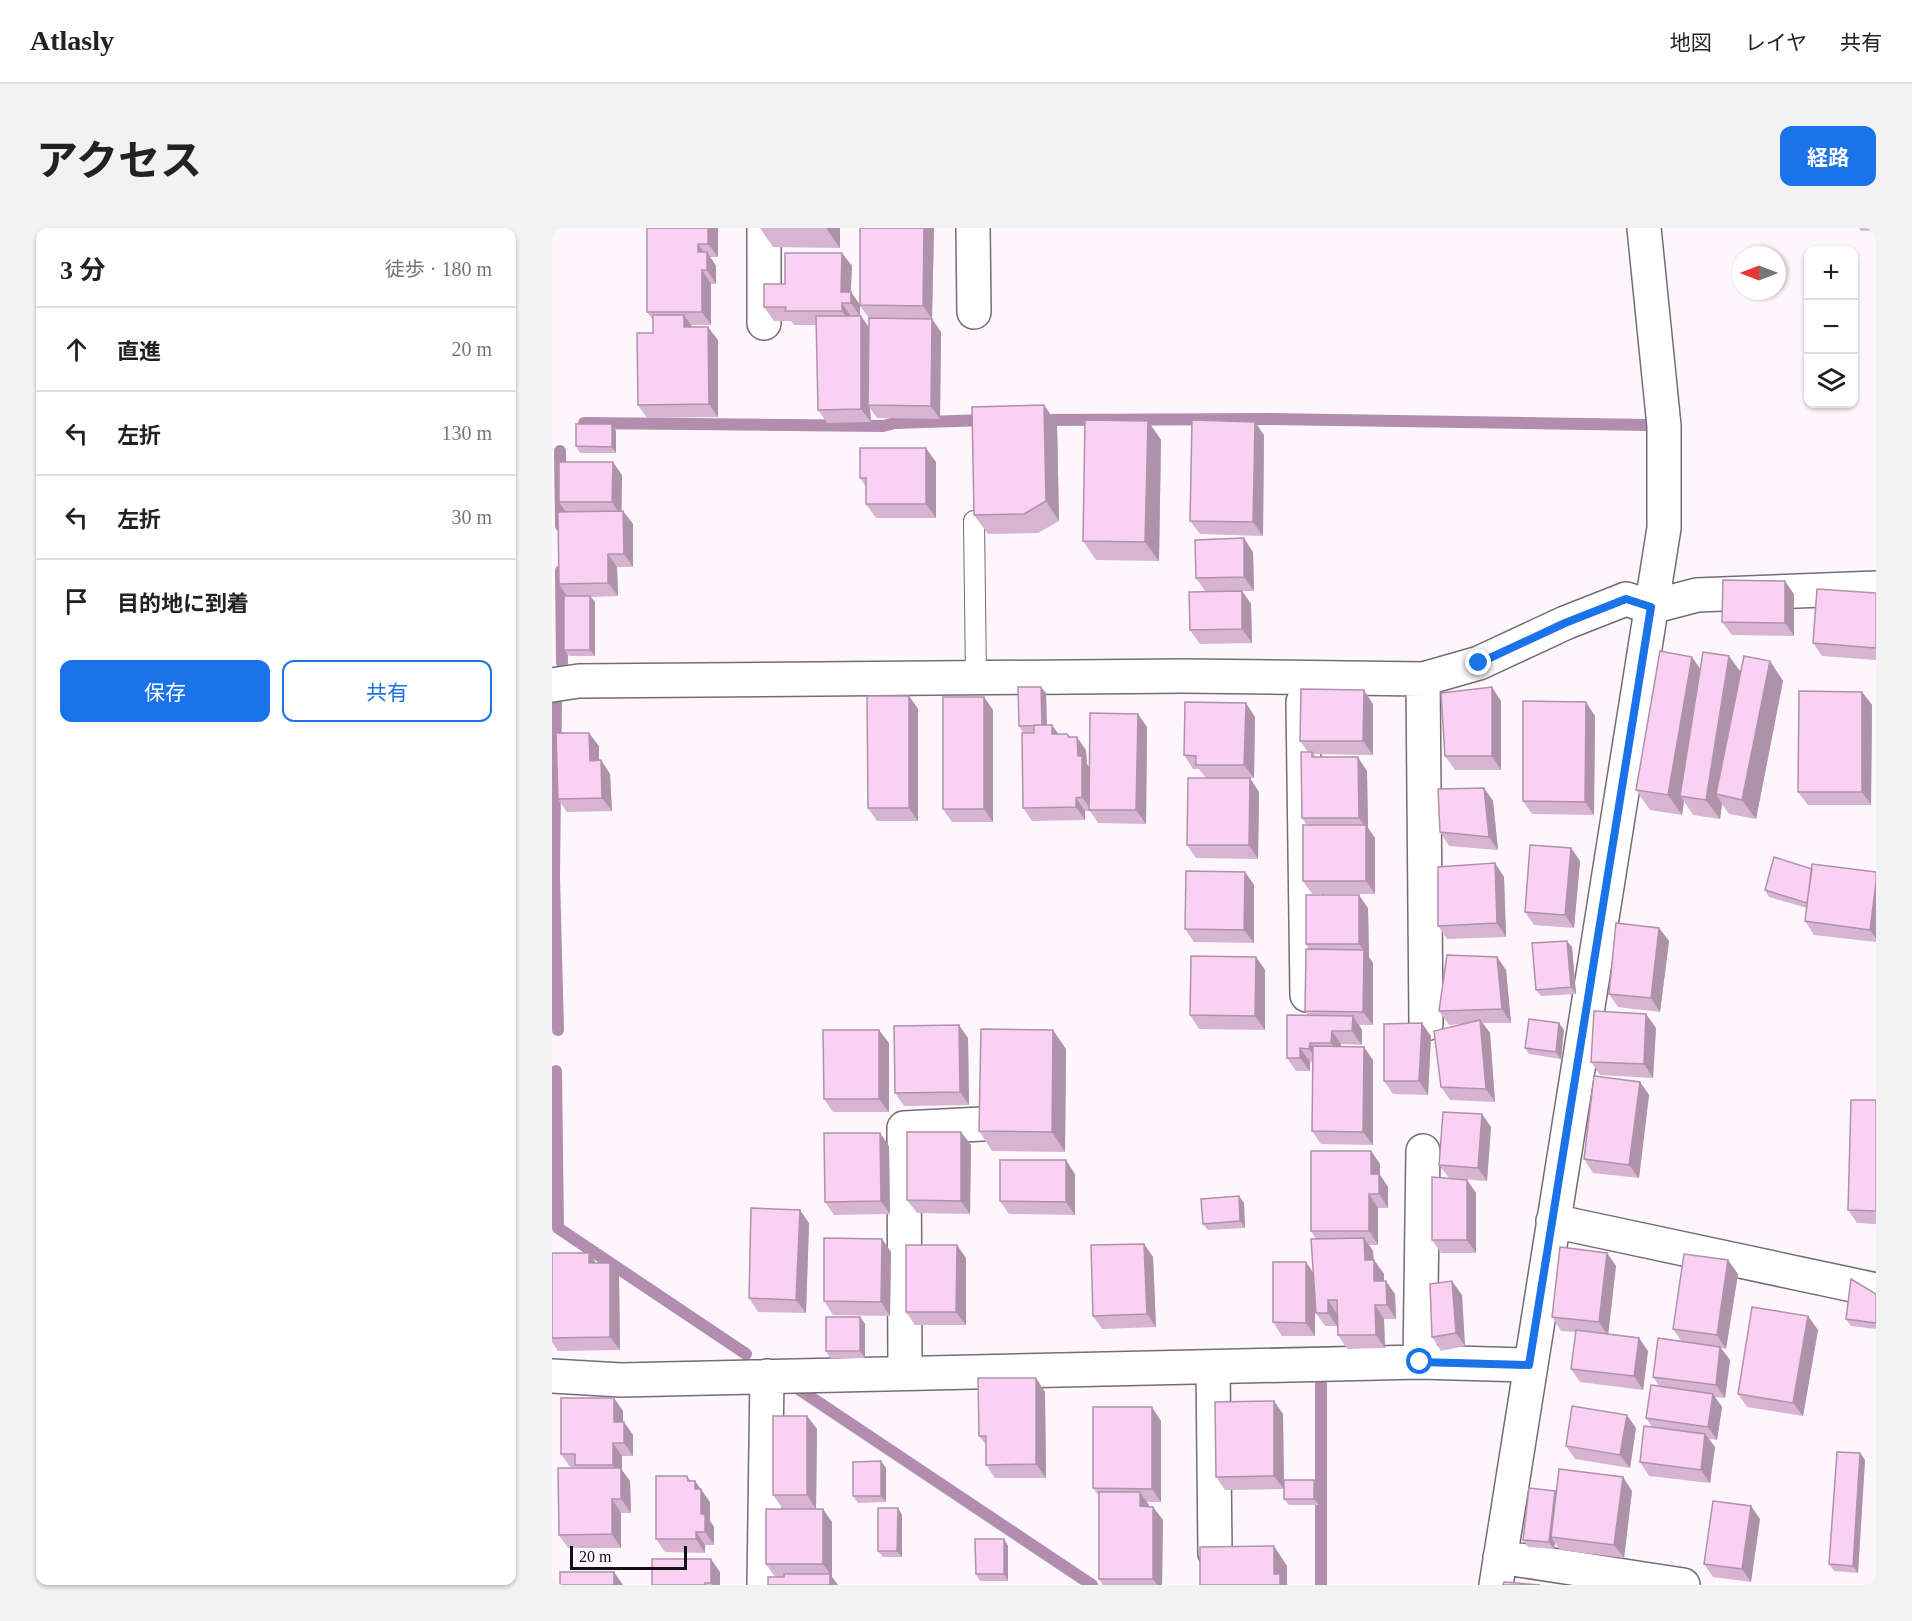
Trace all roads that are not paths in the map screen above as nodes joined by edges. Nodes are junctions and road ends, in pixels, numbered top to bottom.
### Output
1 (764, 228) edge
2 (973, 228) edge
3 (1644, 228) edge
4 (974, 312) dead end
5 (764, 323) edge
6 (974, 521) edge
7 (1876, 588) edge
8 (1651, 607) junction
9 (1303, 676) junction
10 (976, 679) junction
11 (1423, 679) junction
12 (552, 685) edge
13 (1307, 1001) edge
14 (1426, 1024) dead end
15 (982, 1124) edge
16 (1423, 1151) dead end
17 (1553, 1221) junction
18 (1876, 1290) edge
19 (1420, 1362) junction
20 (1529, 1365) junction
21 (1213, 1367) junction
22 (905, 1373) junction
23 (552, 1376) edge
24 (766, 1376) junction
25 (1215, 1553) edge
26 (1498, 1571) edge
27 (764, 1585) edge
28 (1683, 1585) edge

1 - 5 street
2 - 4 street
3 - 8 street
6 - 10 lane
7 - 8 street
8 - 11 street
8 - 17 street
9 - 10 street
9 - 11 street
9 - 13 street
10 - 12 street
11 - 14 street
15 - 22 street
16 - 19 street
17 - 18 street
17 - 20 street
19 - 20 street
19 - 21 street
20 - 26 street
21 - 22 street
21 - 25 street
22 - 24 street
23 - 24 street
24 - 27 street
26 - 28 street

